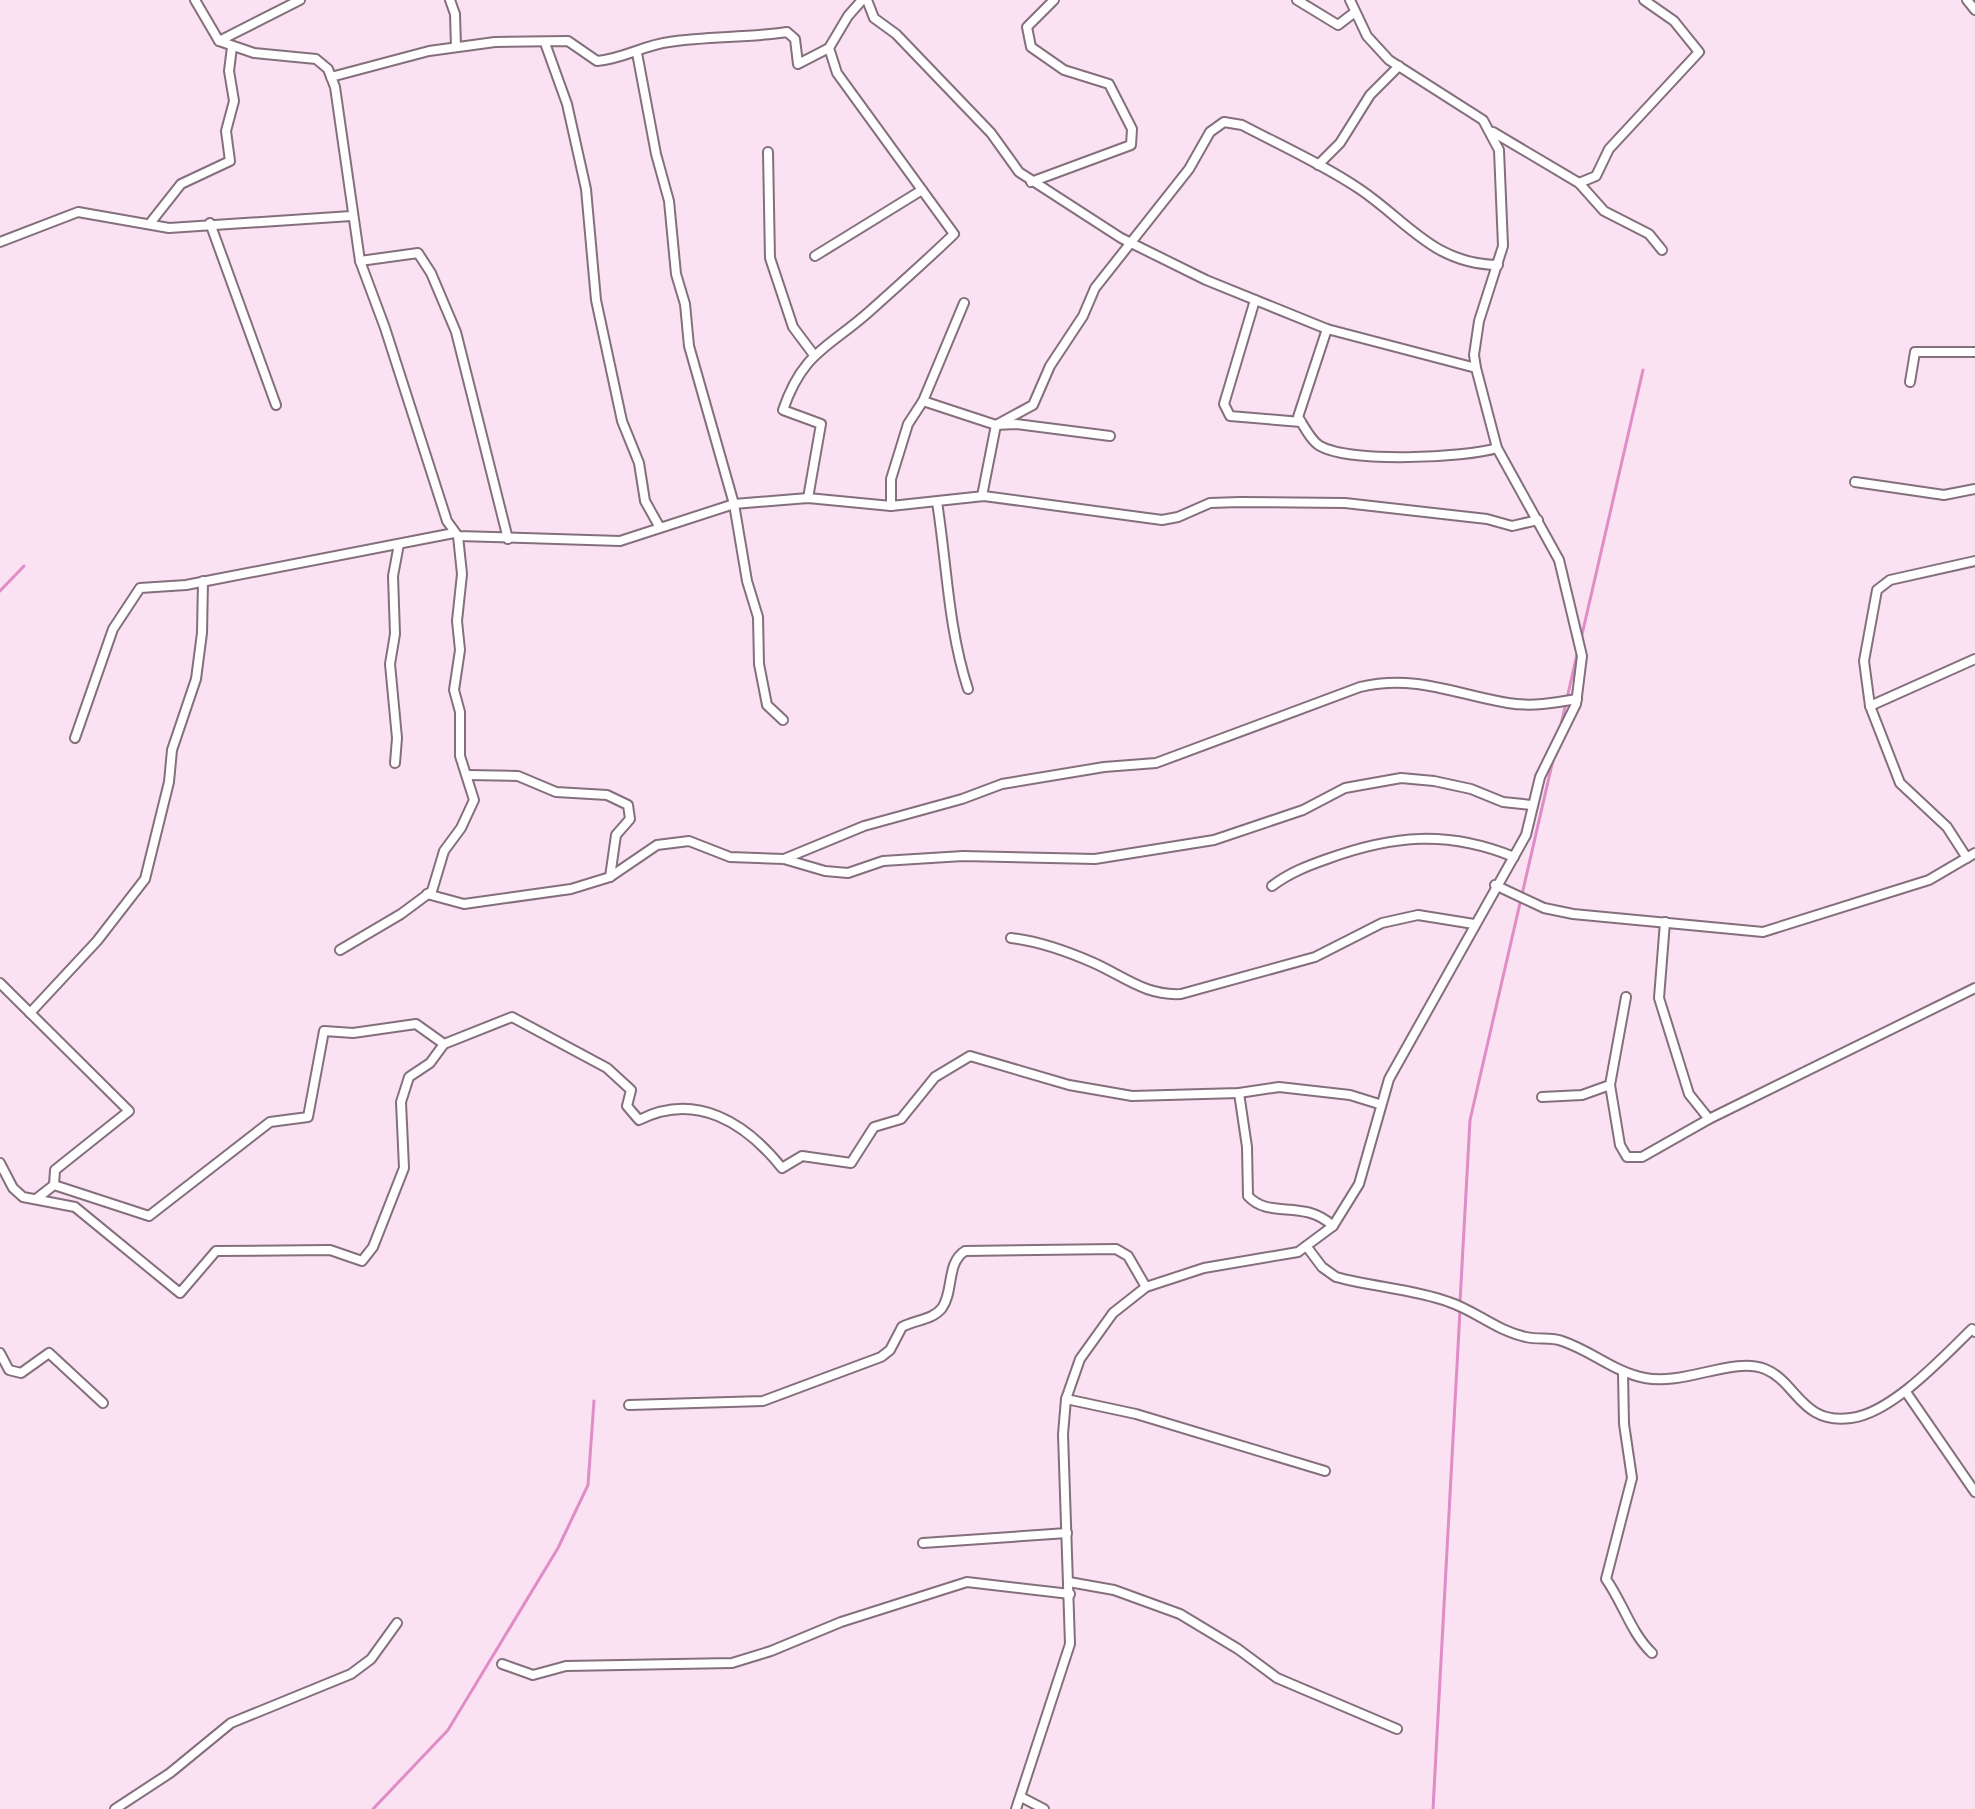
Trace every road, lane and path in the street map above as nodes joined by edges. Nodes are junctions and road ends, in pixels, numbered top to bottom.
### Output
1 (195, 0) edge
2 (300, 0) edge
3 (450, 0) edge
4 (864, 0) edge
5 (1054, 0) edge
6 (1297, 0) edge
7 (1350, 0) edge
8 (1644, 0) edge
9 (1967, 0) edge
10 (1975, 10) edge
11 (1355, 12) junction
12 (219, 41) junction
13 (545, 43) junction
14 (232, 47) junction
15 (456, 47) junction
16 (829, 48) junction
17 (637, 53) junction
18 (1399, 66) junction
19 (331, 77) junction
20 (1492, 132) junction
21 (768, 152) dead end
22 (1318, 165) junction
23 (1031, 182) junction
24 (1579, 183) junction
25 (922, 190) junction
26 (351, 216) junction
27 (151, 222) junction
28 (210, 223) junction
29 (0, 242) edge
30 (1133, 244) junction
31 (1662, 250) dead end
32 (815, 256) dead end
33 (360, 261) junction
34 (1498, 265) junction
35 (1255, 300) junction
36 (964, 303) dead end
37 (1327, 329) junction
38 (1975, 352) edge
39 (814, 355) junction
40 (1476, 368) junction
41 (1910, 382) dead end
42 (923, 401) junction
43 (276, 405) dead end
44 (1301, 422) junction
45 (996, 425) junction
46 (1110, 436) dead end
47 (1497, 448) junction
48 (1855, 482) dead end
49 (1975, 489) edge
50 (982, 496) junction
51 (808, 498) junction
52 (937, 502) junction
53 (734, 504) junction
54 (891, 506) junction
55 (1538, 520) junction
56 (659, 526) junction
57 (456, 534) junction
58 (508, 539) junction
59 (399, 544) junction
60 (1975, 561) edge
61 (203, 581) junction
62 (1975, 659) edge
63 (968, 689) dead end
64 (1577, 699) junction
65 (1870, 706) junction
66 (783, 720) dead end
67 (75, 738) dead end
68 (395, 763) dead end
69 (468, 775) junction
70 (1532, 805) junction
71 (1971, 855) edge
72 (1514, 857) junction
73 (784, 859) junction
74 (610, 877) junction
75 (1495, 885) junction
76 (1272, 886) dead end
77 (427, 894) junction
78 (1665, 922) junction
79 (1474, 924) junction
80 (1011, 938) dead end
81 (340, 950) dead end
82 (0, 983) edge
83 (1975, 988) edge
84 (1965, 994) junction
85 (1626, 997) dead end
86 (1975, 1001) edge
87 (30, 1013) junction
88 (444, 1044) junction
89 (1610, 1085) junction
90 (1239, 1093) junction
91 (1542, 1097) dead end
92 (1379, 1104) junction
93 (1709, 1119) junction
94 (0, 1163) edge
95 (54, 1185) junction
96 (36, 1199) junction
97 (1333, 1226) junction
98 (1307, 1247) junction
99 (1146, 1287) junction
100 (1974, 1329) edge
101 (0, 1353) edge
102 (1623, 1373) junction
103 (1906, 1392) junction
104 (1066, 1399) junction
105 (103, 1403) dead end
106 (629, 1405) dead end
107 (1325, 1471) dead end
108 (1975, 1492) edge
109 (1067, 1533) junction
110 (923, 1543) dead end
111 (1069, 1582) junction
112 (1070, 1594) junction
113 (397, 1623) dead end
114 (1652, 1653) dead end
115 (502, 1664) dead end
116 (1397, 1729) dead end
117 (1021, 1797) junction
118 (115, 1809) edge
119 (1016, 1809) edge
120 (1044, 1809) edge

1 - 12 street
2 - 12 street
3 - 15 street
4 - 16 street
4 - 23 street
5 - 23 street
6 - 11 street
7 - 11 street
8 - 24 street
9 - 10 street
11 - 18 street
12 - 14 street
13 - 15 street
13 - 17 street
13 - 56 street
14 - 19 street
14 - 27 street
15 - 19 street
16 - 17 street
16 - 25 street
17 - 53 street
18 - 20 street
18 - 22 street
19 - 26 street
20 - 24 street
20 - 34 street
21 - 39 street
22 - 30 street
22 - 34 street
23 - 30 street
24 - 31 street
25 - 32 street
25 - 39 street
26 - 28 street
26 - 33 street
27 - 28 street
27 - 29 street
28 - 43 street
30 - 35 street
30 - 45 street
33 - 57 street
33 - 58 street
34 - 40 street
35 - 37 street
35 - 44 street
36 - 42 street
37 - 40 street
37 - 44 street
38 - 41 street
39 - 51 street
40 - 47 street
42 - 45 street
42 - 54 street
44 - 47 street
45 - 46 street
45 - 50 street
47 - 55 street
48 - 49 street
50 - 52 street
50 - 55 street
51 - 53 street
51 - 54 street
52 - 54 street
52 - 63 street
53 - 56 street
53 - 66 street
55 - 64 street
56 - 58 street
57 - 58 street
57 - 59 street
57 - 69 street
59 - 61 street
59 - 68 street
60 - 65 street
61 - 67 street
61 - 87 street
62 - 65 street
64 - 70 street
64 - 73 street
65 - 71 street
69 - 74 street
69 - 77 street
70 - 72 street
70 - 73 street
71 - 78 street
72 - 75 street
72 - 76 street
73 - 74 street
74 - 77 street
75 - 78 street
75 - 79 street
77 - 81 street
78 - 93 street
79 - 80 street
79 - 92 street
82 - 87 street
83 - 84 street
84 - 86 street
84 - 93 street
85 - 89 street
87 - 95 street
88 - 90 street
88 - 95 street
88 - 96 street
89 - 91 street
89 - 93 street
90 - 92 street
90 - 97 street
92 - 97 street
94 - 96 street
95 - 96 street
97 - 98 street
98 - 99 street
98 - 102 street
99 - 104 street
99 - 106 street
100 - 103 street
101 - 105 street
102 - 103 street
102 - 114 street
103 - 108 street
104 - 107 street
104 - 109 street
109 - 110 street
109 - 111 street
111 - 112 street
111 - 116 street
112 - 115 street
112 - 117 street
113 - 118 street
117 - 119 street
117 - 120 street

